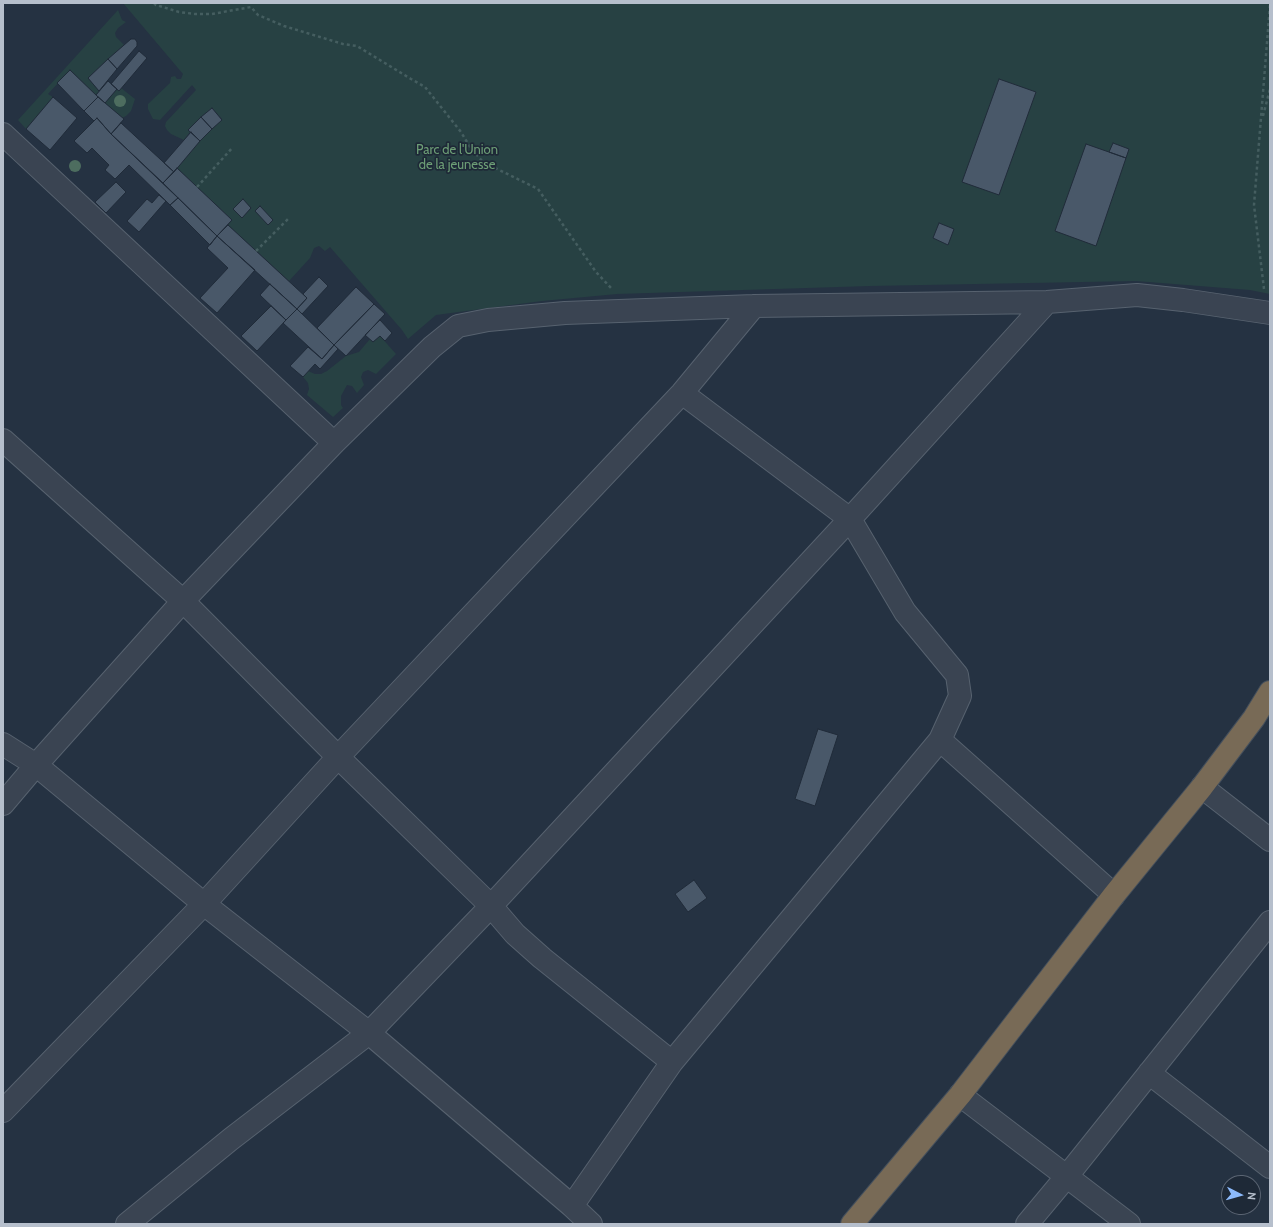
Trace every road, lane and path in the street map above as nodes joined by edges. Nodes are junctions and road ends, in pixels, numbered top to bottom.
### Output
1 (154, 3) edge
2 (1270, 5) edge
3 (1270, 89) edge
4 (1262, 123) junction
5 (3, 134) edge
6 (233, 147) dead end
7 (197, 187) dead end
8 (288, 219) dead end
9 (256, 251) dead end
10 (1047, 302) junction
11 (754, 306) junction
12 (632, 311) junction
13 (1268, 313) edge
14 (682, 393) junction
15 (3, 440) edge
16 (334, 443) junction
17 (850, 519) junction
18 (183, 601) junction
19 (1270, 692) edge
20 (940, 740) junction
21 (3, 744) edge
22 (338, 757) junction
23 (36, 765) junction
24 (1202, 786) junction
25 (3, 804) edge
26 (1270, 840) edge
27 (1114, 895) junction
28 (204, 904) junction
29 (491, 906) junction
30 (1270, 922) edge
31 (369, 1033) junction
32 (672, 1062) junction
33 (1149, 1073) junction
34 (960, 1095) junction
35 (3, 1111) edge
36 (1270, 1167) edge
37 (1067, 1176) junction
38 (572, 1206) junction
39 (127, 1224) edge
40 (590, 1224) edge
41 (852, 1224) edge
42 (1027, 1224) edge
43 (1129, 1224) edge

1 - 12 path
2 - 4 path
3 - 4 path
4 - 13 path
5 - 16 street
6 - 7 path
8 - 9 path
10 - 11 street
10 - 13 street
10 - 17 street
11 - 12 street
11 - 14 street
12 - 16 street
14 - 17 street
14 - 22 street
15 - 18 street
16 - 18 street
17 - 20 street
17 - 29 street
18 - 22 street
18 - 23 street
19 - 24 highway
20 - 27 street
20 - 32 street
21 - 23 street
22 - 28 street
22 - 29 street
23 - 25 street
23 - 28 street
24 - 26 street
24 - 27 highway
27 - 34 highway
28 - 31 street
28 - 35 street
29 - 31 street
29 - 32 street
30 - 33 street
31 - 38 street
31 - 39 street
32 - 38 street
33 - 36 street
33 - 37 street
34 - 37 street
34 - 41 highway
37 - 42 street
37 - 43 street
38 - 40 street

